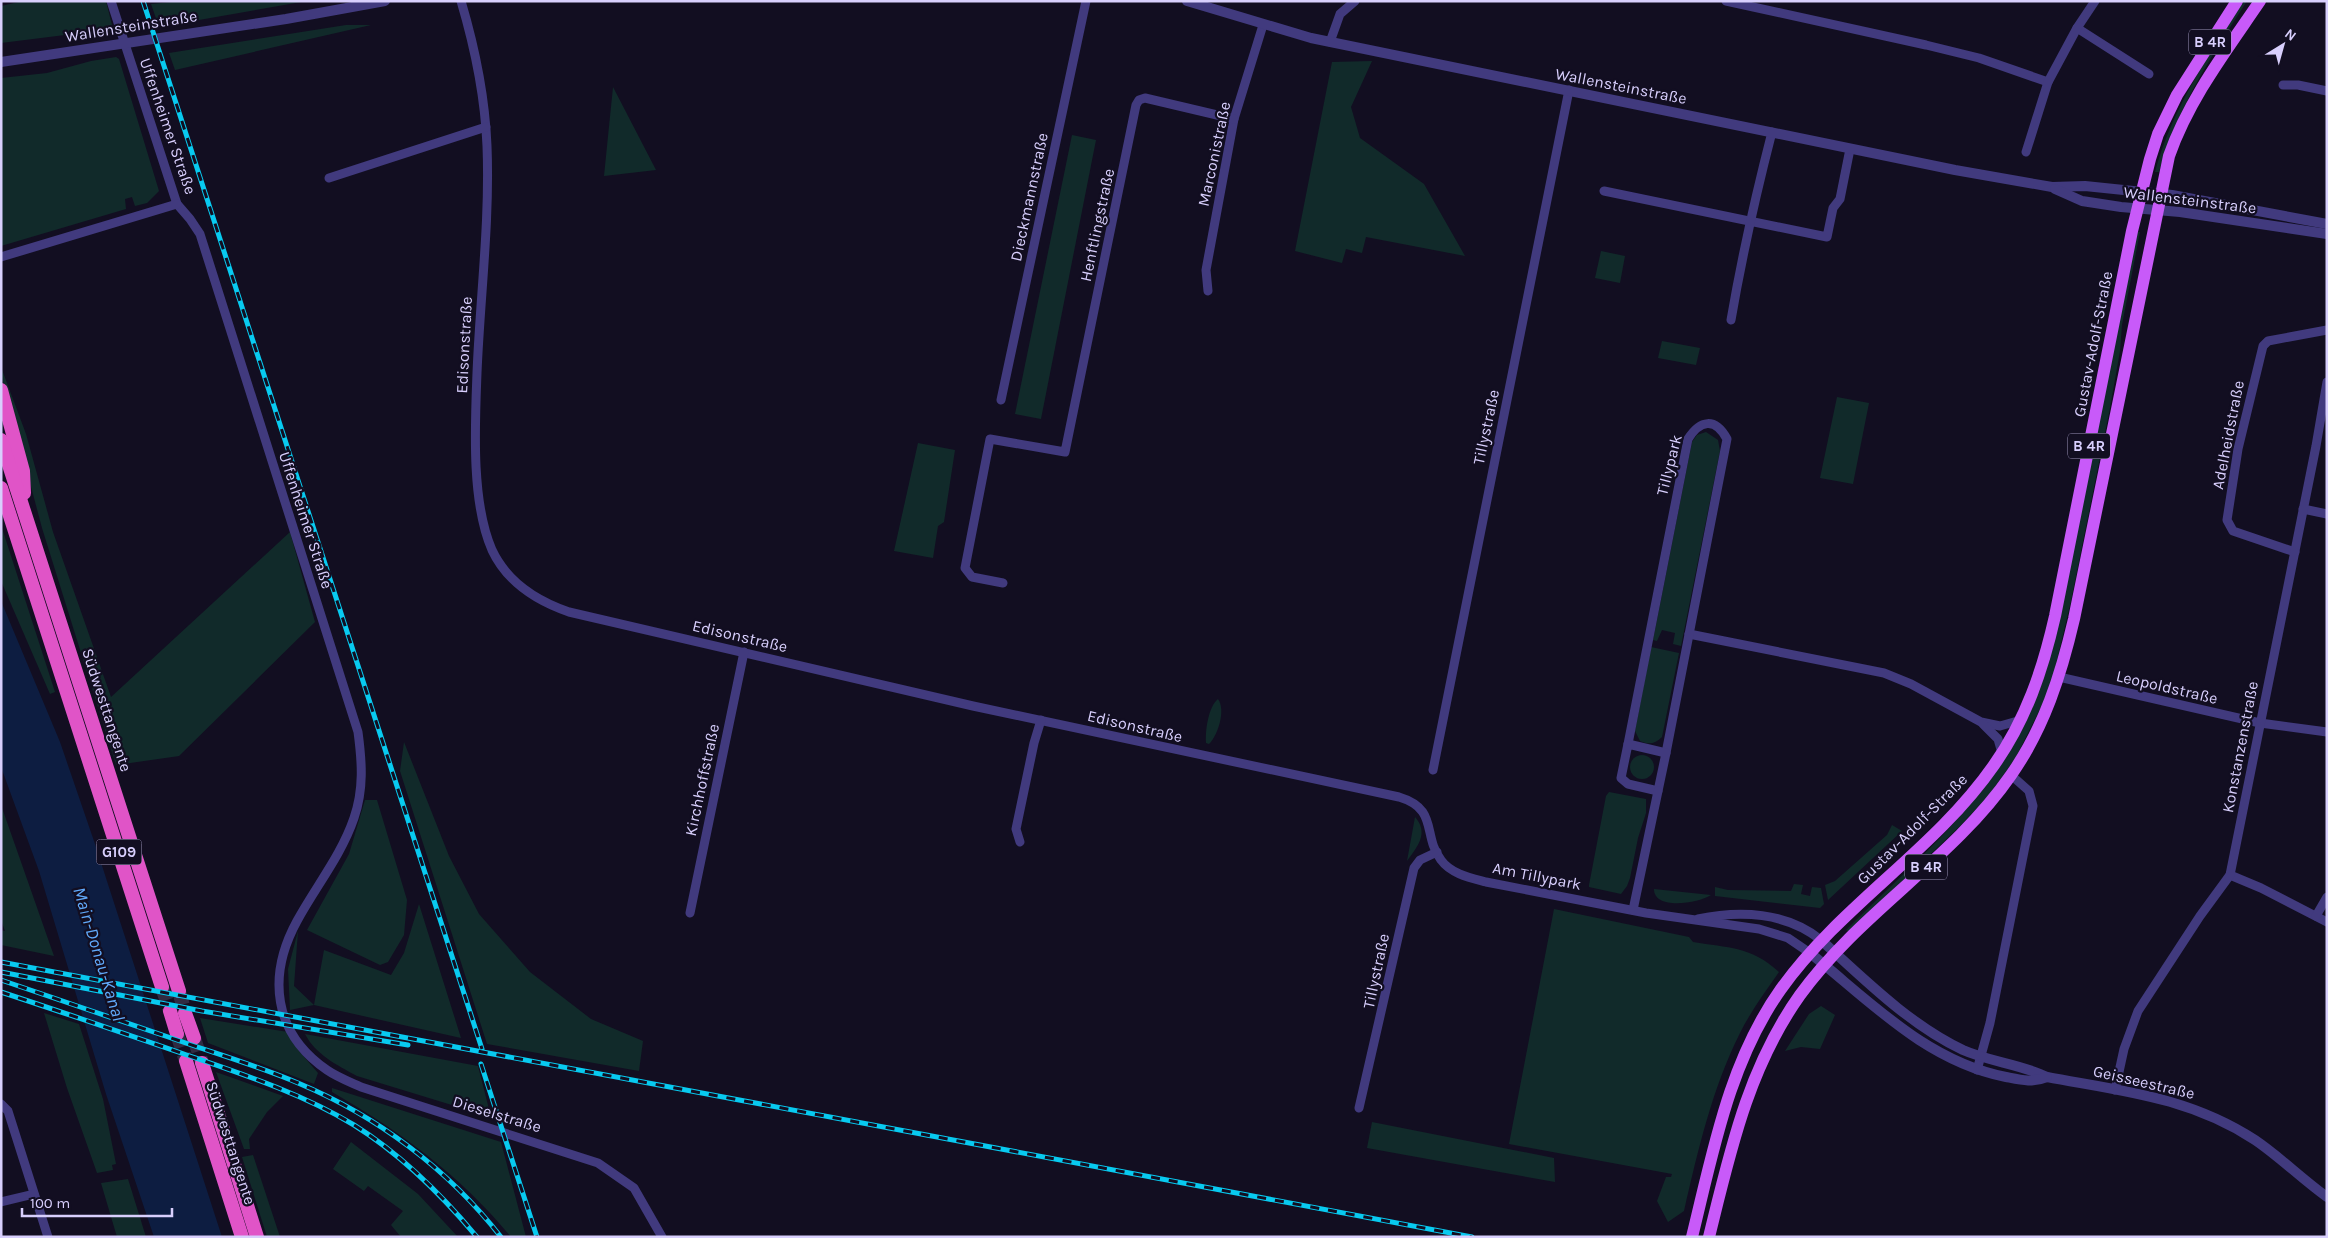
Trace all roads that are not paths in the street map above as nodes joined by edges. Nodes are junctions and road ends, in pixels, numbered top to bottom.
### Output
1 (111, 1) edge
2 (384, 1) edge
3 (461, 1) edge
4 (1086, 1) edge
5 (1187, 1) edge
6 (1355, 1) edge
7 (1726, 1) edge
8 (2095, 1) edge
9 (2238, 1) edge
10 (2260, 1) edge
11 (1263, 26) junction
12 (2077, 28) junction
13 (1330, 42) junction
14 (1, 62) edge
15 (2149, 74) dead end
16 (2048, 82) junction
17 (2283, 85) dead end
18 (1569, 90) junction
19 (2327, 91) edge
20 (1234, 118) junction
21 (486, 127) junction
22 (1772, 132) junction
23 (1850, 149) junction
24 (2026, 152) dead end
25 (329, 178) dead end
26 (2052, 187) junction
27 (1604, 191) dead end
28 (2141, 192) junction
29 (2160, 194) junction
30 (177, 204) junction
31 (2137, 209) junction
32 (2157, 210) junction
33 (1750, 222) junction
34 (2327, 224) edge
35 (2327, 234) edge
36 (2, 258) edge
37 (1208, 291) dead end
38 (1731, 320) dead end
39 (2327, 330) edge
40 (2327, 382) edge
41 (1, 390) edge
42 (1001, 400) dead end
43 (1, 440) edge
44 (1, 488) edge
45 (1, 500) edge
46 (25, 509) junction
47 (2304, 509) junction
48 (2327, 514) edge
49 (16, 532) junction
50 (2295, 552) junction
51 (1003, 584) dead end
52 (1689, 634) junction
53 (744, 652) junction
54 (2059, 677) junction
55 (1041, 720) junction
56 (2021, 720) junction
57 (1981, 722) junction
58 (2260, 724) junction
59 (2327, 732) edge
60 (1628, 744) junction
61 (1666, 752) junction
62 (2002, 753) junction
63 (1433, 770) dead end
64 (2011, 775) junction
65 (1658, 791) junction
66 (1418, 805) joint
67 (1020, 842) dead end
68 (1436, 852) junction
69 (2230, 875) junction
70 (2327, 897) edge
71 (1633, 910) junction
72 (690, 913) dead end
73 (2316, 916) junction
74 (1693, 920) junction
75 (2327, 922) edge
76 (1822, 940) junction
77 (1810, 953) junction
78 (1836, 953) junction
79 (1825, 965) junction
80 (162, 987) tunnel mouth
81 (179, 991) tunnel mouth
82 (170, 1011) tunnel mouth
83 (185, 1013) tunnel mouth
84 (178, 1034) tunnel mouth
85 (194, 1038) tunnel mouth
86 (301, 1046) joint
87 (1981, 1057) junction
88 (186, 1061) tunnel mouth
89 (202, 1063) tunnel mouth
90 (1977, 1070) junction
91 (2047, 1077) junction
92 (2115, 1090) junction
93 (1, 1104) edge
94 (1359, 1108) dead end
95 (34, 1194) junction
96 (2327, 1197) edge
97 (1, 1202) edge
98 (48, 1237) edge
99 (242, 1237) edge
100 (257, 1237) edge
101 (662, 1237) edge
102 (1692, 1237) edge
103 (1709, 1237) edge

1 - 30 street, Uffenheimer Straße
2 - 14 street, Wallensteinstraße
3 - 21 street, Edisonstraße
4 - 42 street, Dieckmannstraße
5 - 11 street, Wallensteinstraße
6 - 13 street
7 - 16 street
8 - 12 street
9 - 28 main road, B 4R
10 - 29 main road, B 4R
11 - 13 street, Wallensteinstraße
11 - 20 street, Marconistraße
12 - 15 street
12 - 16 street
13 - 18 street, Wallensteinstraße
16 - 24 street
17 - 19 street
18 - 22 street, Wallensteinstraße
18 - 63 street, Tillystraße
20 - 37 street, Marconistraße
20 - 51 street, Henftlingstraße
21 - 25 street
21 - 53 street, Edisonstraße
22 - 23 street, Wallensteinstraße
22 - 33 street
23 - 26 street, Wallensteinstraße
23 - 33 street
26 - 28 street, Wallensteinstraße
26 - 31 street, Wallensteinstraße
27 - 33 street
28 - 29 street, Wallensteinstraße
28 - 31 main road, B 4R
29 - 32 main road, B 4R
29 - 34 street, Wallensteinstraße
30 - 36 street
30 - 86 street, Uffenheimer Straße
31 - 32 street, Wallensteinstraße
31 - 56 main road, Gustav-Adolf-Straße / B 4R
32 - 35 street, Wallensteinstraße
32 - 54 main road, B 4R
33 - 38 street
39 - 50 street, Adelheidstraße
40 - 47 street, Konstanzenstraße
41 - 46 highway
43 - 46 highway, Südwesttangente / G109
44 - 49 highway, Südwesttangente / G109
45 - 49 highway
46 - 81 highway, Südwesttangente / G109
47 - 48 street
47 - 50 street, Konstanzenstraße
49 - 80 highway, Südwesttangente / G109
50 - 58 street, Konstanzenstraße
52 - 57 street
52 - 60 street, Tillypark
52 - 61 street, Tillypark
53 - 55 street, Edisonstraße
53 - 72 street, Kirchhoffstraße
54 - 58 street, Leopoldstraße
54 - 64 main road, B 4R
55 - 66 street, Edisonstraße
55 - 67 street
56 - 57 street
56 - 62 main road, Gustav-Adolf-Straße / B 4R
57 - 62 street
58 - 59 street, Leopoldstraße
58 - 69 street, Konstanzenstraße
60 - 61 street
60 - 65 street, Tillypark
61 - 65 street, Tillypark
62 - 76 main road, Gustav-Adolf-Straße / B 4R
64 - 78 main road, B 4R
64 - 87 street
65 - 71 street, Tillypark
66 - 68 street, Am Tillypark
68 - 71 street, Am Tillypark
68 - 94 street, Tillystraße
69 - 73 street
69 - 92 street, Konstanzenstraße
70 - 73 street
71 - 74 street, Am Tillypark
73 - 75 street
74 - 76 street, Am Tillypark
74 - 77 street, Am Tillypark
76 - 77 main road, Gustav-Adolf-Straße / B 4R
76 - 78 street, Geisseestraße
77 - 79 street, Geisseestraße
77 - 102 main road, Gustav-Adolf-Straße / B 4R
78 - 79 main road, B 4R
78 - 87 street, Geisseestraße
79 - 90 street, Geisseestraße
79 - 103 main road, B 4R
82 - 84 highway
83 - 85 highway
86 - 101 street, Dieselstraße
87 - 90 street
87 - 91 street, Geisseestraße
88 - 99 highway, Südwesttangente
89 - 100 highway, Südwesttangente
90 - 91 street, Geisseestraße
91 - 92 street, Geisseestraße
92 - 96 street, Geisseestraße
93 - 95 street
95 - 97 street
95 - 98 street

